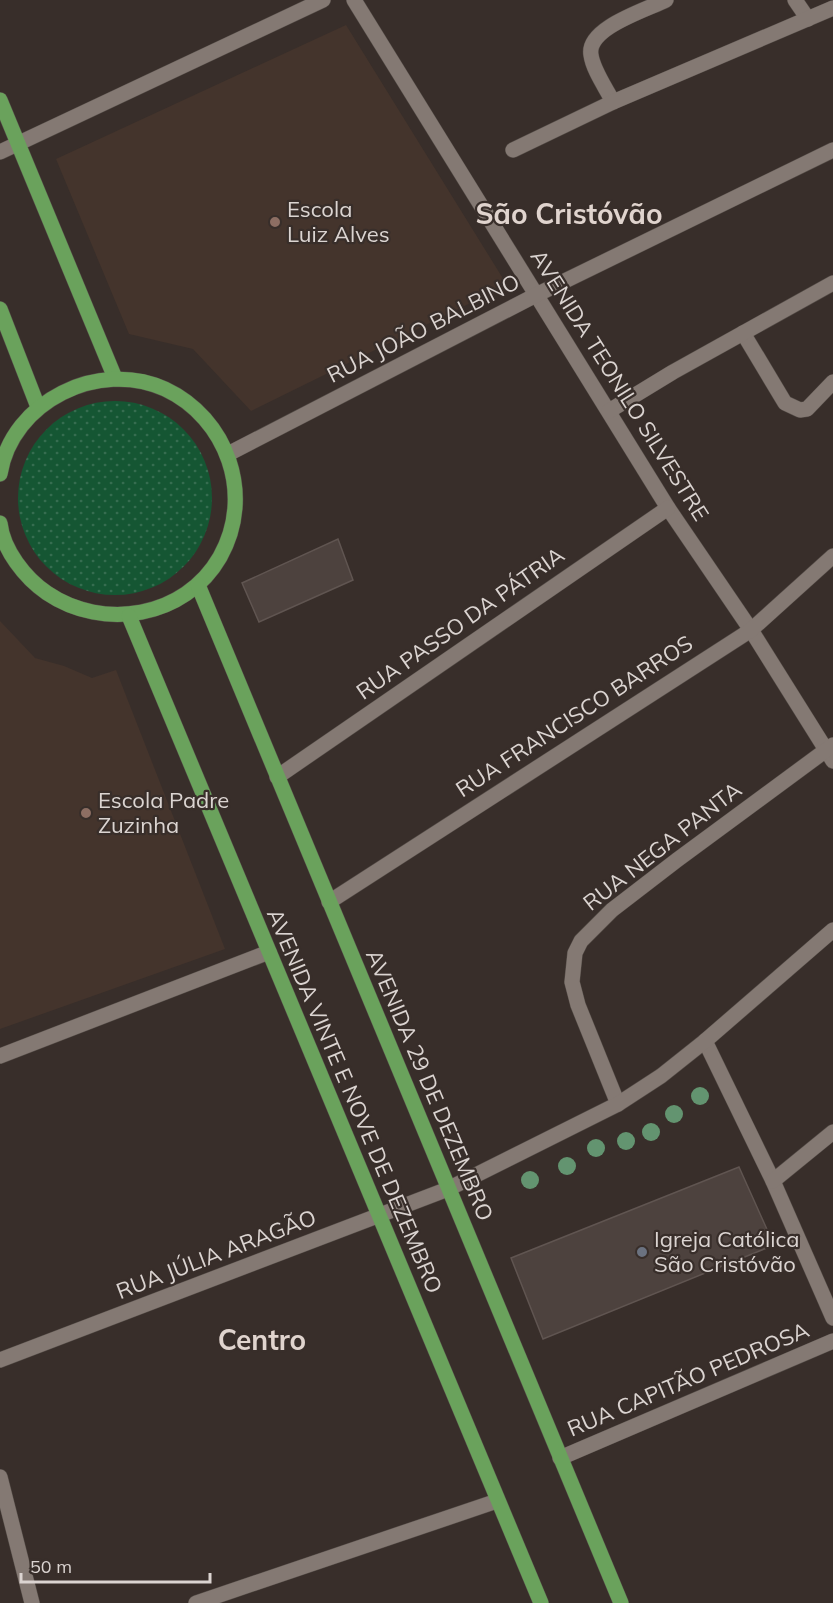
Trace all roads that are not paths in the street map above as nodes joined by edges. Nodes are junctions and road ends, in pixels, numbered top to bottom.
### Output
1 (323, 0) edge
2 (354, 0) edge
3 (666, 0) edge
4 (795, 0) edge
5 (833, 8) edge
6 (808, 19) junction
7 (0, 100) edge
8 (613, 102) junction
9 (19, 144) junction
10 (513, 150) dead end
11 (833, 150) edge
12 (0, 152) edge
13 (833, 283) edge
14 (536, 295) junction
15 (0, 309) edge
16 (743, 333) junction
17 (115, 378) junction
18 (833, 382) edge
19 (38, 407) junction
20 (609, 411) junction
21 (228, 454) junction
22 (0, 474) edge
23 (668, 507) junction
24 (0, 523) edge
25 (833, 556) edge
26 (7, 561) edge
27 (198, 585) junction
28 (129, 616) junction
29 (751, 630) junction
30 (831, 753) edge
31 (277, 777) junction
32 (329, 902) junction
33 (833, 930) edge
34 (268, 952) junction
35 (705, 1041) junction
36 (0, 1056) edge
37 (618, 1104) junction
38 (833, 1132) edge
39 (773, 1181) junction
40 (448, 1189) junction
41 (377, 1216) junction
42 (833, 1318) edge
43 (833, 1341) edge
44 (0, 1360) edge
45 (560, 1458) junction
46 (0, 1477) edge
47 (497, 1501) junction
48 (32, 1603) edge
49 (196, 1603) edge
50 (541, 1603) edge
51 (621, 1603) edge

1 - 9 street
2 - 14 street, AVENIDA TEONILO SILVESTRE
3 - 8 street
4 - 6 street
5 - 6 street
6 - 8 street
7 - 9 main road
8 - 10 street
9 - 12 street
9 - 17 main road
11 - 14 street, RUA JOÃO BALBINO
13 - 16 street
14 - 20 street, AVENIDA TEONILO SILVESTRE
14 - 21 street, RUA JOÃO BALBINO
15 - 19 main road
16 - 18 street
16 - 20 street
17 - 19 main road
17 - 21 main road
19 - 22 main road
20 - 23 street, AVENIDA TEONILO SILVESTRE
21 - 27 main road
23 - 29 street, AVENIDA TEONILO SILVESTRE
23 - 31 street, RUA PASSO DA PÁTRIA
24 - 26 main road
25 - 29 street, RUA FRANCISCO BARROS
26 - 28 main road
27 - 28 main road
27 - 31 main road, AVENIDA 29 DE DEZEMBRO
28 - 34 main road, AVENIDA VINTE E NOVE DE DEZEMBRO
29 - 30 street, AVENIDA TEONILO SILVESTRE
29 - 32 street, RUA FRANCISCO BARROS
30 - 37 street, RUA NEGA PANTA
31 - 32 main road, AVENIDA 29 DE DEZEMBRO
32 - 40 main road, AVENIDA 29 DE DEZEMBRO
33 - 35 street, RUA JÚLIA ARAGÃO
34 - 36 street
34 - 41 main road, AVENIDA VINTE E NOVE DE DEZEMBRO
35 - 37 street, RUA JÚLIA ARAGÃO
35 - 39 street
37 - 40 street, RUA JÚLIA ARAGÃO
38 - 39 street
39 - 42 street
40 - 41 street, RUA JÚLIA ARAGÃO
40 - 45 main road, AVENIDA 29 DE DEZEMBRO
41 - 44 street, RUA JÚLIA ARAGÃO
41 - 47 main road, AVENIDA VINTE E NOVE DE DEZEMBRO
43 - 45 street, RUA CAPITÃO PEDROSA
45 - 51 main road, AVENIDA 29 DE DEZEMBRO
46 - 48 street
47 - 49 street
47 - 50 main road, AVENIDA VINTE E NOVE DE DEZEMBRO

